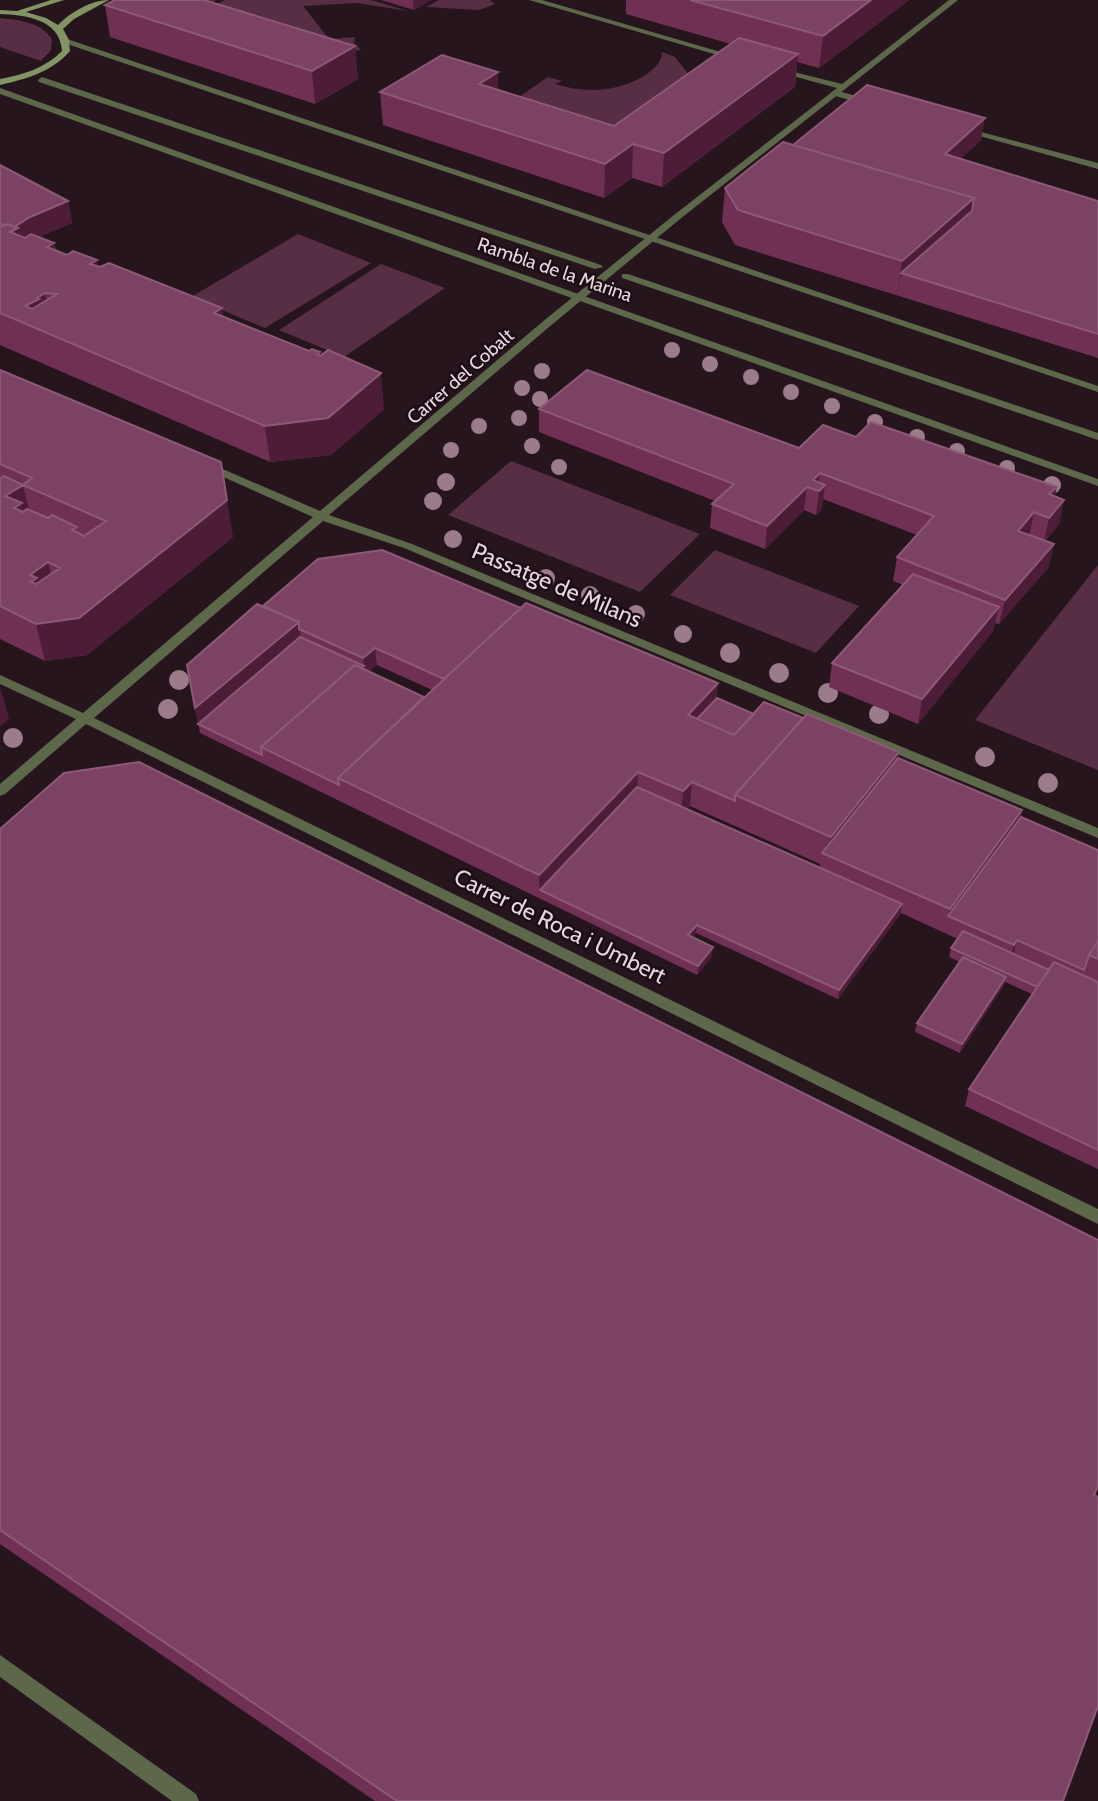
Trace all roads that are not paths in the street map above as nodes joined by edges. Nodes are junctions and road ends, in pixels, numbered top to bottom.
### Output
1 (60, 0) edge
2 (105, 0) edge
3 (533, 0) edge
4 (954, 0) edge
5 (0, 12) edge
6 (16, 12) junction
7 (60, 28) junction
8 (68, 41) junction
9 (740, 58) edge
10 (766, 65) edge
11 (42, 79) dead end
12 (0, 82) edge
13 (839, 90) junction
14 (0, 92) edge
15 (881, 106) edge
16 (958, 127) edge
17 (1098, 166) edge
18 (650, 239) junction
19 (598, 267) dead end
20 (625, 276) dead end
21 (581, 296) junction
22 (1098, 389) edge
23 (1098, 437) edge
24 (190, 459) edge
25 (1098, 483) edge
26 (323, 517) junction
27 (0, 679) edge
28 (84, 718) junction
29 (0, 791) edge
30 (1098, 833) edge
31 (1098, 1217) edge
32 (0, 1665) edge
33 (189, 1801) edge

1 - 6 main road
2 - 7 main road
3 - 9 street
4 - 13 street, Carrer del Cobalt
5 - 6 main road
6 - 7 main road
7 - 8 main road
8 - 12 main road
8 - 18 street
10 - 13 street
11 - 19 street, Rambla de la Marina
13 - 15 street
13 - 18 street, Carrer del Cobalt
14 - 21 street, Rambla de la Marina
16 - 17 street
18 - 21 street, Carrer del Cobalt
18 - 22 street
20 - 23 street, Rambla de la Marina
21 - 25 street, Rambla de la Marina
21 - 26 street, Carrer del Cobalt
24 - 26 street, Passatge de Milans
26 - 28 street, Carrer del Cobalt
26 - 30 street, Passatge de Milans
27 - 28 street, Carrer de Roca i Umbert
28 - 29 street, Carrer del Cobalt
28 - 31 street, Carrer de Roca i Umbert
32 - 33 street

